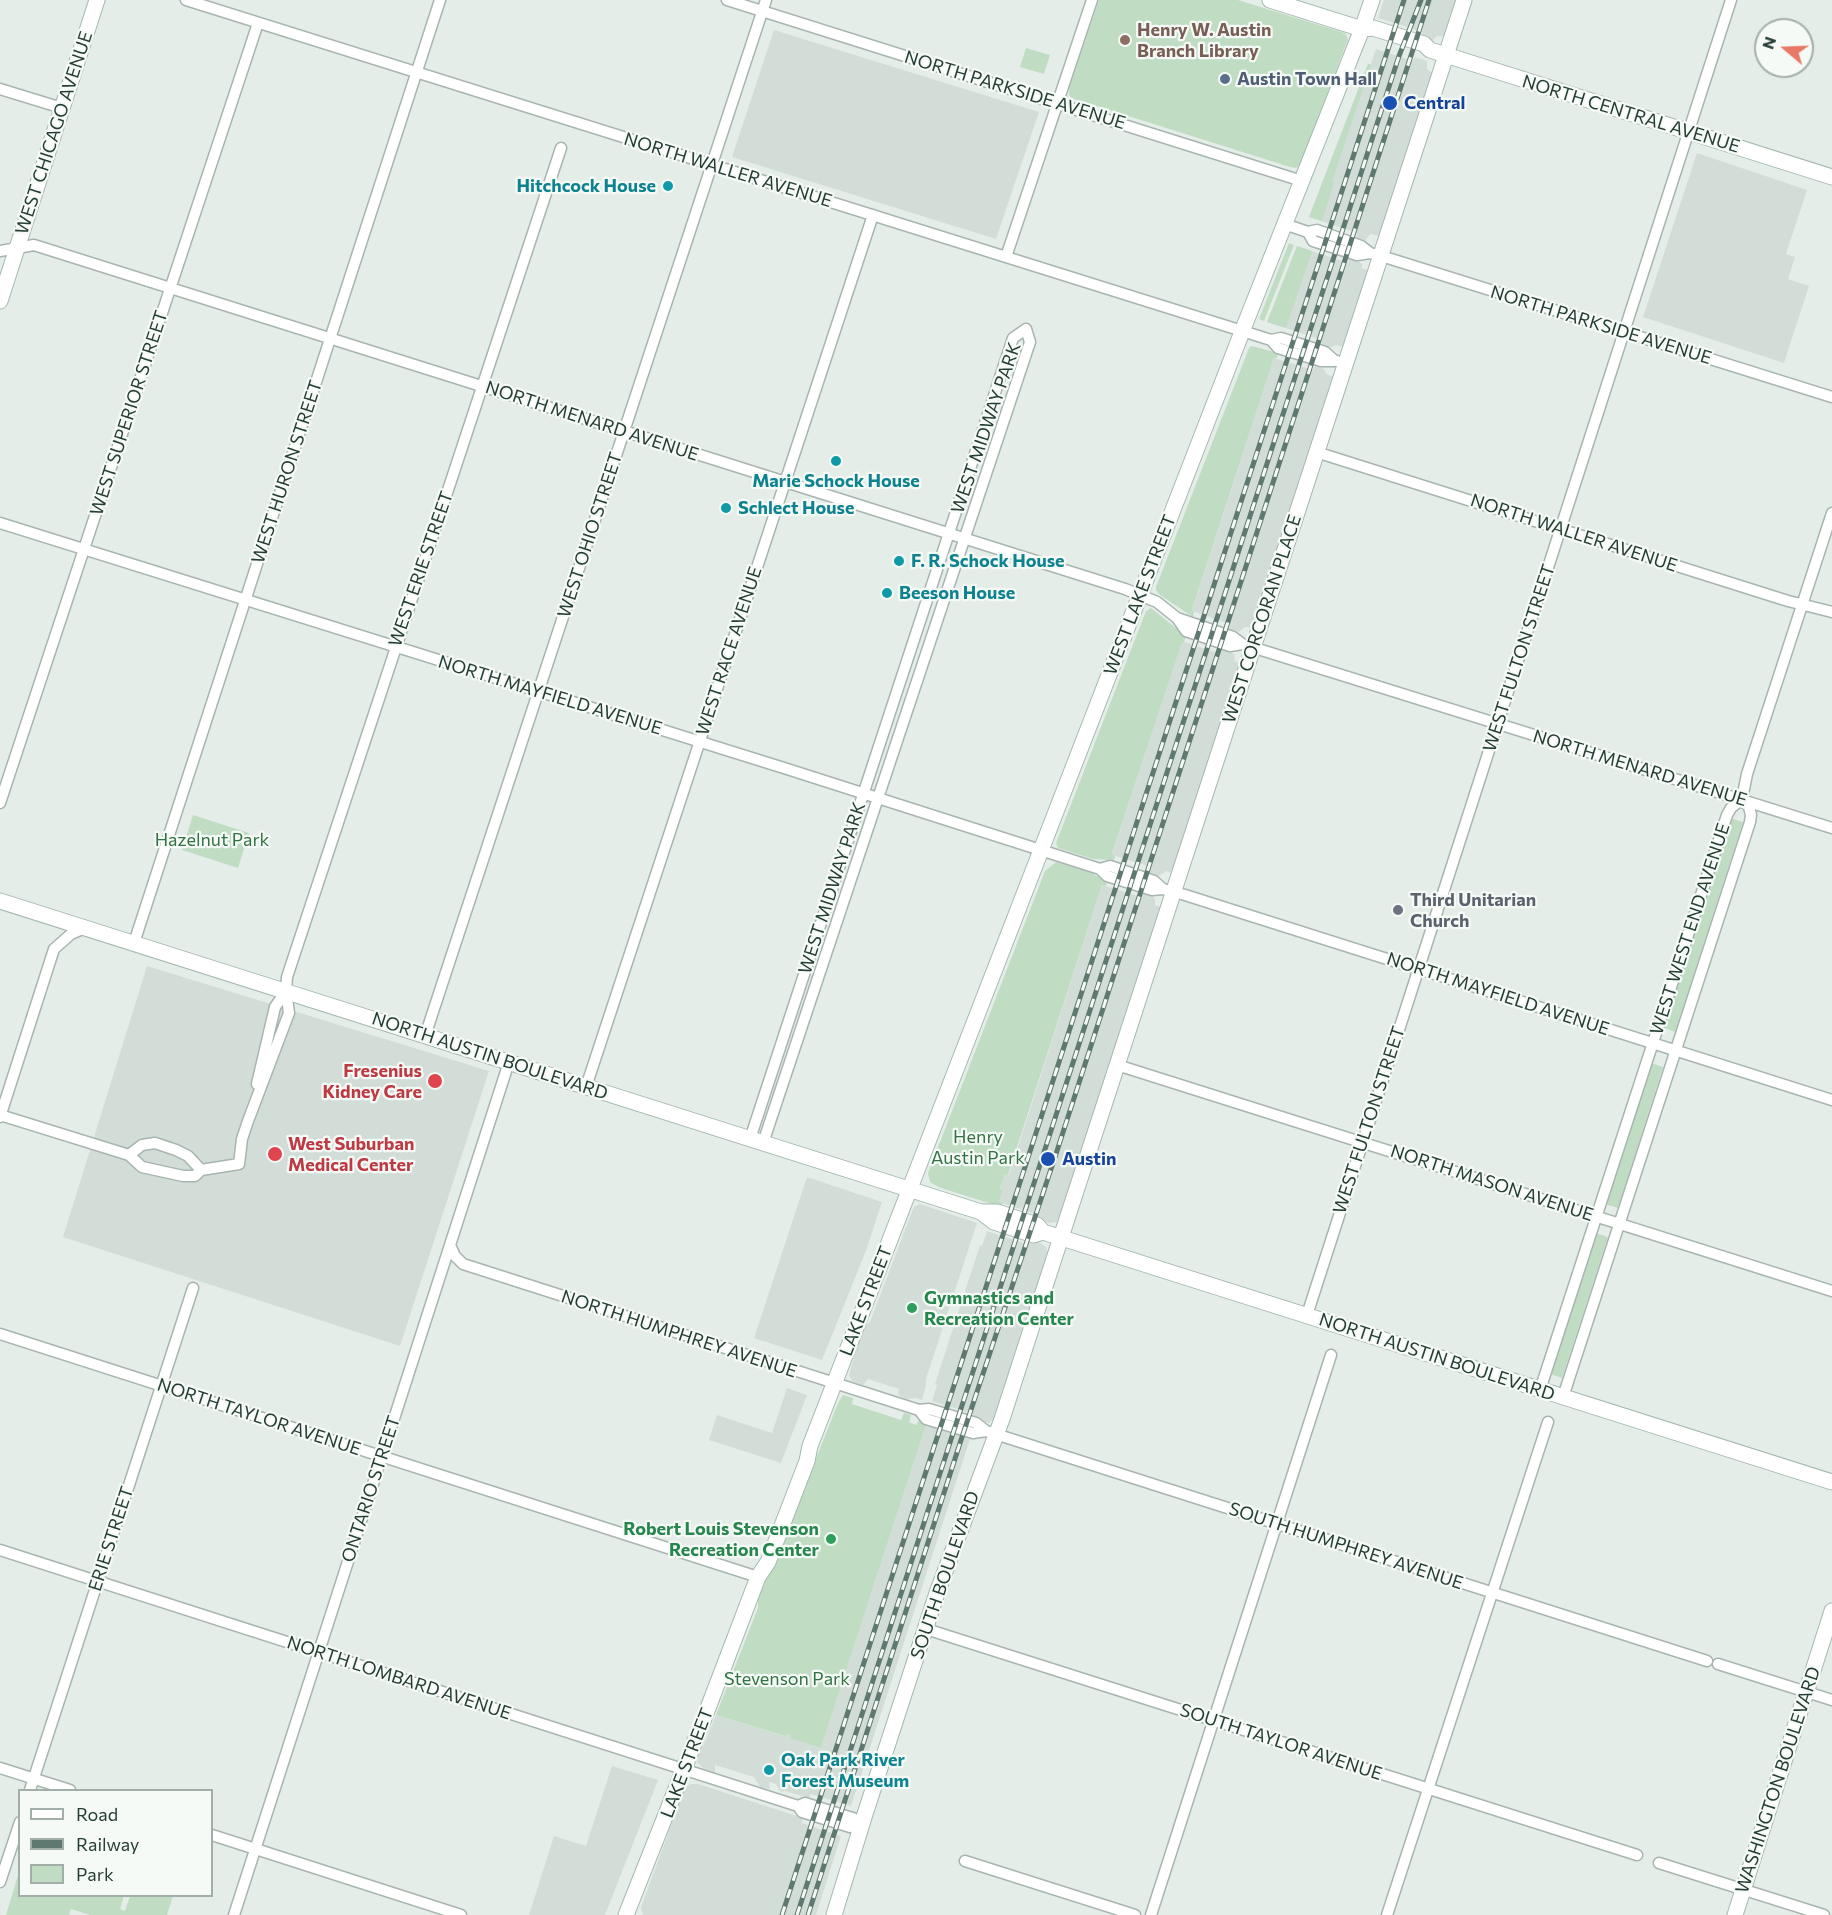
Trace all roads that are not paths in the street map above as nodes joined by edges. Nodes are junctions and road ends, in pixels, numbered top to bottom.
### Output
1 (97, 0) edge
2 (186, 0) edge
3 (440, 0) edge
4 (728, 0) edge
5 (1092, 0) edge
6 (1270, 0) edge
7 (1372, 0) edge
8 (1464, 0) edge
9 (1731, 0) edge
10 (764, 5) edge
11 (258, 22) junction
12 (1362, 29) junction
13 (1445, 55) junction
14 (416, 72) junction
15 (0, 89) edge
16 (1057, 104) junction
17 (62, 108) junction
18 (1689, 132) junction
19 (561, 148) dead end
20 (712, 165) junction
21 (1832, 177) edge
22 (1302, 181) junction
23 (873, 215) junction
24 (1284, 224) junction
25 (17, 248) junction
26 (0, 251) edge
27 (1375, 255) junction
28 (1006, 257) junction
29 (170, 288) junction
30 (0, 301) edge
31 (1243, 331) junction
32 (1624, 332) junction
33 (330, 339) junction
34 (1340, 362) junction
35 (482, 387) junction
36 (1832, 397) edge
37 (993, 401) junction
38 (1008, 406) junction
39 (624, 432) junction
40 (1316, 452) junction
41 (785, 483) junction
42 (1832, 513) edge
43 (0, 522) edge
44 (1561, 529) junction
45 (949, 534) junction
46 (964, 539) junction
47 (84, 549) junction
48 (1140, 595) junction
49 (245, 599) junction
50 (1803, 604) junction
51 (1832, 612) edge
52 (395, 646) junction
53 (1248, 646) junction
54 (538, 691) junction
55 (1498, 724) junction
56 (699, 741) junction
57 (864, 794) junction
58 (878, 798) junction
59 (1742, 799) junction
60 (0, 803) edge
61 (1832, 828) edge
62 (1041, 850) junction
63 (1169, 890) junction
64 (0, 901) edge
65 (85, 928) junction
66 (134, 943) junction
67 (1418, 969) junction
68 (286, 992) junction
69 (425, 1035) junction
70 (1653, 1043) junction
71 (1676, 1050) junction
72 (509, 1062) junction
73 (1117, 1065) junction
74 (586, 1087) junction
75 (1832, 1100) edge
76 (0, 1116) edge
77 (756, 1141) junction
78 (1362, 1142) junction
79 (129, 1155) junction
80 (201, 1170) junction
81 (909, 1189) junction
82 (1597, 1217) junction
83 (1620, 1224) junction
84 (1061, 1238) junction
85 (450, 1245) junction
86 (193, 1288) dead end
87 (1832, 1291) edge
88 (1307, 1316) junction
89 (0, 1334) edge
90 (1331, 1355) dead end
91 (834, 1383) junction
92 (161, 1385) junction
93 (1540, 1390) junction
94 (1563, 1397) junction
95 (1548, 1422) dead end
96 (991, 1432) junction
97 (382, 1456) junction
98 (1832, 1482) edge
99 (1277, 1524) junction
100 (0, 1550) edge
101 (758, 1577) junction
102 (98, 1581) junction
103 (1492, 1592) junction
104 (1832, 1611) edge
105 (926, 1629) junction
106 (318, 1652) junction
107 (1806, 1692) junction
108 (1832, 1700) edge
109 (1214, 1721) junction
110 (0, 1768) edge
111 (684, 1770) junction
112 (33, 1779) junction
113 (30, 1789) edge
114 (64, 1789) edge
115 (1428, 1789) junction
116 (861, 1826) junction
117 (18, 1828) edge
118 (213, 1835) edge
119 (255, 1849) junction
120 (1637, 1855) dead end
121 (965, 1861) dead end
122 (1659, 1863) dead end
123 (0, 1882) edge
124 (1743, 1890) junction
125 (234, 1915) edge
126 (461, 1915) edge
127 (626, 1915) edge
128 (834, 1915) edge
129 (1135, 1915) edge
130 (1151, 1915) edge
131 (1387, 1915) edge
132 (1735, 1915) edge
133 (1824, 1915) edge

1 - 17 street, WEST CHICAGO AVENUE
2 - 11 street, NORTH WALLER AVENUE
3 - 14 street, WEST HURON STREET
4 - 10 street, NORTH PARKSIDE AVENUE
5 - 16 street
6 - 12 street, NORTH CENTRAL AVENUE
7 - 12 street, WEST LAKE STREET
8 - 13 street, WEST CORCORAN PLACE
9 - 18 street, WEST FULTON STREET
10 - 16 street, NORTH PARKSIDE AVENUE
10 - 20 street, WEST OHIO STREET
11 - 14 street, NORTH WALLER AVENUE
11 - 29 street, WEST SUPERIOR STREET
12 - 13 street, NORTH CENTRAL AVENUE
12 - 22 street, WEST LAKE STREET
13 - 18 street, NORTH CENTRAL AVENUE
13 - 27 street, WEST CORCORAN PLACE
14 - 20 street, NORTH WALLER AVENUE
14 - 33 street, WEST HURON STREET
15 - 17 street
16 - 22 street, NORTH PARKSIDE AVENUE
16 - 28 street
17 - 25 street, WEST CHICAGO AVENUE
18 - 21 street, NORTH CENTRAL AVENUE
18 - 32 street, WEST FULTON STREET
19 - 35 street, WEST ERIE STREET
20 - 23 street, NORTH WALLER AVENUE
20 - 39 street, WEST OHIO STREET
22 - 24 street, WEST LAKE STREET
23 - 28 street, NORTH WALLER AVENUE
23 - 41 street, WEST RACE AVENUE
24 - 27 street, NORTH PARKSIDE AVENUE
24 - 31 street, WEST LAKE STREET
25 - 26 street, NORTH MENARD AVENUE
25 - 29 street, NORTH MENARD AVENUE
25 - 30 street, WEST CHICAGO AVENUE
27 - 32 street, NORTH PARKSIDE AVENUE
27 - 34 street, WEST CORCORAN PLACE
28 - 31 street, NORTH WALLER AVENUE
29 - 33 street, NORTH MENARD AVENUE
29 - 47 street, WEST SUPERIOR STREET
31 - 34 street, NORTH WALLER AVENUE
31 - 48 street, WEST LAKE STREET
32 - 36 street, NORTH PARKSIDE AVENUE
32 - 44 street, WEST FULTON STREET
33 - 35 street, NORTH MENARD AVENUE
33 - 49 street, WEST HURON STREET
34 - 40 street, WEST CORCORAN PLACE
35 - 39 street, NORTH MENARD AVENUE
35 - 52 street, WEST ERIE STREET
37 - 38 street
37 - 38 street, WEST MIDWAY PARK
37 - 45 street, WEST MIDWAY PARK
38 - 46 street, WEST MIDWAY PARK
39 - 41 street, NORTH MENARD AVENUE
39 - 54 street, WEST OHIO STREET
40 - 44 street, NORTH WALLER AVENUE
40 - 53 street, WEST CORCORAN PLACE
41 - 45 street, NORTH MENARD AVENUE
41 - 56 street, WEST RACE AVENUE
42 - 50 street
43 - 47 street, NORTH MAYFIELD AVENUE
44 - 50 street, NORTH WALLER AVENUE
44 - 55 street, WEST FULTON STREET
45 - 46 street, NORTH MENARD AVENUE
45 - 57 street, WEST MIDWAY PARK
46 - 48 street, NORTH MENARD AVENUE
46 - 58 street, WEST MIDWAY PARK
47 - 49 street, NORTH MAYFIELD AVENUE
47 - 60 street, WEST SUPERIOR STREET
48 - 53 street, NORTH MENARD AVENUE
48 - 62 street, WEST LAKE STREET
49 - 52 street, NORTH MAYFIELD AVENUE
49 - 66 street, WEST HURON STREET
50 - 51 street, NORTH WALLER AVENUE
50 - 59 street
52 - 54 street, NORTH MAYFIELD AVENUE
52 - 68 street, WEST ERIE STREET
53 - 55 street, NORTH MENARD AVENUE
53 - 63 street, WEST CORCORAN PLACE
54 - 56 street, NORTH MAYFIELD AVENUE
54 - 69 street, WEST OHIO STREET
55 - 59 street, NORTH MENARD AVENUE
55 - 67 street, WEST FULTON STREET
56 - 57 street, NORTH MAYFIELD AVENUE
56 - 74 street, WEST RACE AVENUE
57 - 58 street, NORTH MAYFIELD AVENUE
57 - 77 street, WEST MIDWAY PARK
58 - 62 street, NORTH MAYFIELD AVENUE
58 - 77 street, WEST MIDWAY PARK
59 - 61 street, NORTH MENARD AVENUE
59 - 70 street, WEST WEST END AVENUE
59 - 71 street, WEST WEST END AVENUE
62 - 63 street, NORTH MAYFIELD AVENUE
62 - 81 street, WEST LAKE STREET
63 - 67 street, NORTH MAYFIELD AVENUE
63 - 73 street, WEST CORCORAN PLACE
64 - 65 street, NORTH AUSTIN BOULEVARD
65 - 66 street, NORTH AUSTIN BOULEVARD
65 - 76 street
66 - 68 street, NORTH AUSTIN BOULEVARD
67 - 70 street, NORTH MAYFIELD AVENUE
67 - 78 street, WEST FULTON STREET
68 - 69 street, NORTH AUSTIN BOULEVARD
68 - 80 street, WEST ERIE STREET
69 - 72 street, NORTH AUSTIN BOULEVARD
70 - 71 street, NORTH MAYFIELD AVENUE
70 - 82 street, WEST WEST END AVENUE
71 - 75 street, NORTH MAYFIELD AVENUE
71 - 83 street, WEST WEST END AVENUE
72 - 74 street, NORTH AUSTIN BOULEVARD
72 - 85 street, ONTARIO STREET
73 - 78 street, NORTH MASON AVENUE
73 - 84 street, WEST CORCORAN PLACE
74 - 77 street, NORTH AUSTIN BOULEVARD
76 - 79 street
77 - 81 street, NORTH AUSTIN BOULEVARD
78 - 82 street, NORTH MASON AVENUE
78 - 88 street, WEST FULTON STREET
79 - 80 street
79 - 80 street
81 - 84 street, NORTH AUSTIN BOULEVARD
81 - 91 street, LAKE STREET
82 - 83 street, NORTH MASON AVENUE
82 - 93 street, WEST WEST END AVENUE
83 - 87 street, NORTH MASON AVENUE
83 - 94 street, WEST WEST END AVENUE
84 - 88 street, NORTH AUSTIN BOULEVARD
84 - 96 street, SOUTH BOULEVARD
85 - 91 street, NORTH HUMPHREY AVENUE
85 - 97 street, ONTARIO STREET
86 - 92 street, ERIE STREET
88 - 93 street, NORTH AUSTIN BOULEVARD
89 - 92 street, NORTH TAYLOR AVENUE
90 - 99 street
91 - 96 street, NORTH HUMPHREY AVENUE
91 - 101 street, LAKE STREET
92 - 97 street, NORTH TAYLOR AVENUE
92 - 102 street, ERIE STREET
93 - 94 street, NORTH AUSTIN BOULEVARD
94 - 98 street, NORTH AUSTIN BOULEVARD
95 - 103 street
96 - 99 street, SOUTH HUMPHREY AVENUE
96 - 105 street, SOUTH BOULEVARD
97 - 101 street, NORTH TAYLOR AVENUE
97 - 106 street, ONTARIO STREET
99 - 103 street, SOUTH HUMPHREY AVENUE
99 - 109 street
100 - 102 street, NORTH LOMBARD AVENUE
101 - 111 street, LAKE STREET
102 - 106 street, NORTH LOMBARD AVENUE
102 - 112 street, ERIE STREET
103 - 107 street, SOUTH HUMPHREY AVENUE
103 - 115 street
104 - 107 street, WASHINGTON BOULEVARD
105 - 109 street, SOUTH TAYLOR AVENUE
105 - 116 street, SOUTH BOULEVARD
106 - 111 street, NORTH LOMBARD AVENUE
106 - 119 street, ONTARIO STREET
107 - 108 street, SOUTH HUMPHREY AVENUE
107 - 124 street, WASHINGTON BOULEVARD
109 - 115 street, SOUTH TAYLOR AVENUE
109 - 130 street
110 - 112 street
111 - 116 street, NORTH LOMBARD AVENUE
111 - 127 street, LAKE STREET
112 - 113 street, ERIE STREET
112 - 114 street
115 - 120 street, SOUTH TAYLOR AVENUE
115 - 131 street
116 - 128 street, SOUTH BOULEVARD
117 - 123 street
118 - 119 street
119 - 125 street, ONTARIO STREET
119 - 126 street
121 - 129 street
122 - 124 street
124 - 132 street, WASHINGTON BOULEVARD
124 - 133 street

